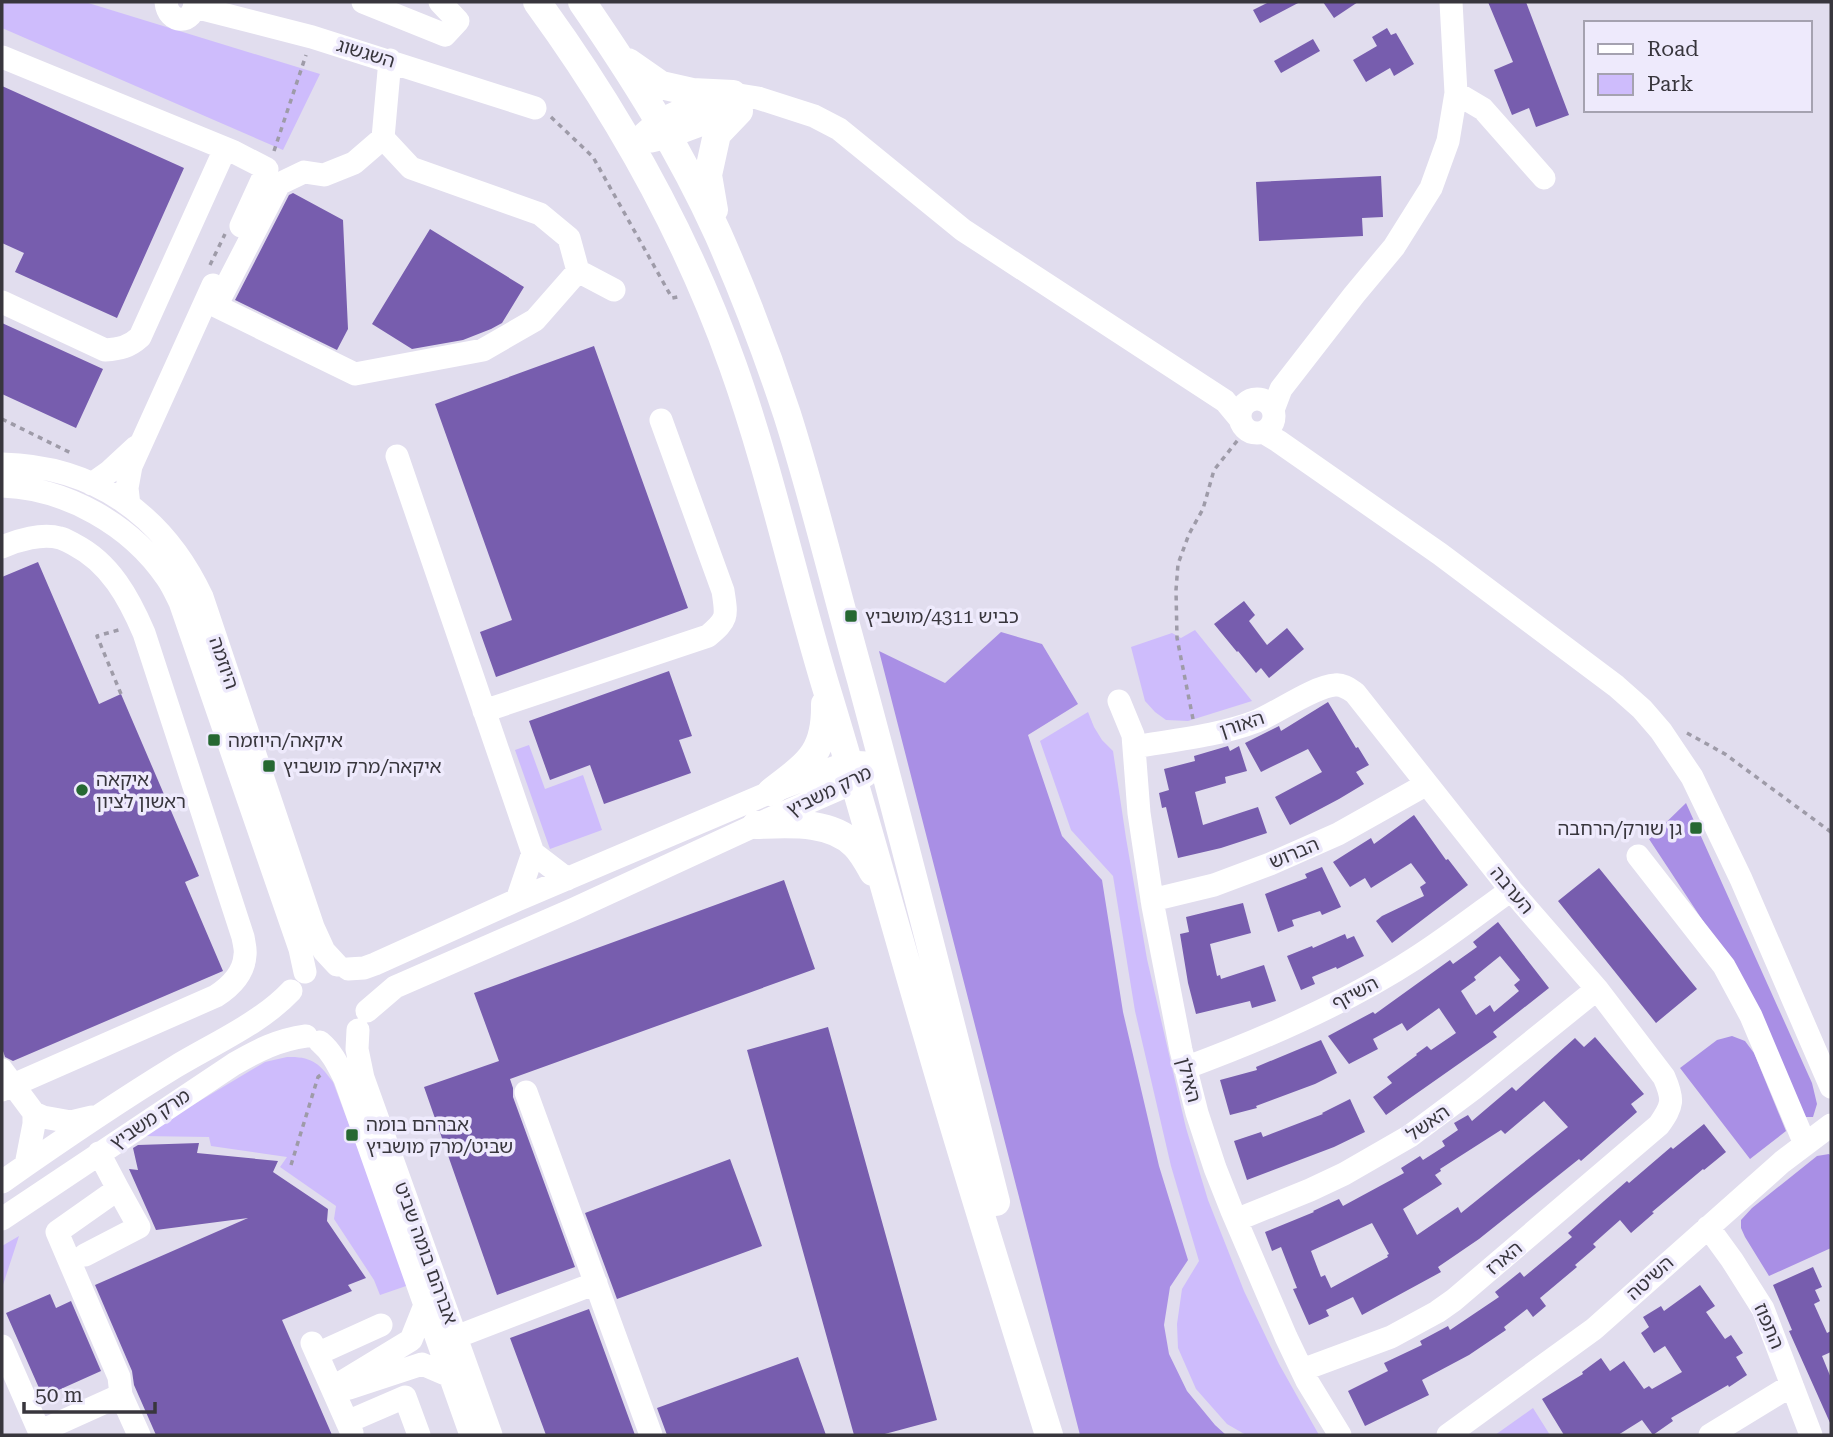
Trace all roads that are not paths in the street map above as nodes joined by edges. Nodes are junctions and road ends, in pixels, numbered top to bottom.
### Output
1 (166, 2) edge
2 (363, 2) edge
3 (440, 2) edge
4 (537, 2) edge
5 (582, 2) edge
6 (1451, 2) edge
7 (195, 5) edge
8 (619, 56) junction
9 (2, 57) edge
10 (390, 60) junction
11 (1456, 93) junction
12 (736, 102) junction
13 (535, 108) road end
14 (663, 129) junction
15 (383, 138) junction
16 (631, 145) junction
17 (225, 149) junction
18 (1544, 178) dead end
19 (717, 233) junction
20 (578, 271) junction
21 (614, 290) dead end
22 (2, 302) edge
23 (1259, 415) junction
24 (661, 420) dead end
25 (140, 443) junction
26 (397, 456) dead end
27 (2, 464) edge
28 (92, 484) junction
29 (2, 486) edge
30 (129, 505) junction
31 (2, 547) edge
32 (824, 680) junction
33 (1344, 686) joint
34 (1119, 701) dead end
35 (484, 711) junction
36 (1134, 747) junction
37 (883, 764) junction
38 (852, 772) junction
39 (1427, 785) junction
40 (771, 792) junction
41 (756, 825) junction
42 (533, 853) junction
43 (1638, 856) dead end
44 (567, 879) junction
45 (1511, 890) junction
46 (888, 897) junction
47 (517, 900) junction
48 (1152, 900) junction
49 (342, 967) junction
50 (305, 972) junction
51 (1597, 989) junction
52 (291, 991) junction
53 (363, 1020) junction
54 (313, 1039) junction
55 (1185, 1068) junction
56 (1831, 1087) edge
57 (12, 1088) edge
58 (526, 1092) dead end
59 (1672, 1100) joint
60 (96, 1116) junction
61 (1831, 1125) edge
62 (1805, 1144) junction
63 (99, 1153) junction
64 (26, 1165) junction
65 (2, 1182) edge
66 (118, 1189) junction
67 (2, 1219) edge
68 (1236, 1220) junction
69 (1708, 1227) junction
70 (85, 1255) dead end
71 (596, 1283) junction
72 (425, 1305) junction
73 (381, 1325) dead end
74 (456, 1337) junction
75 (2, 1346) edge
76 (1302, 1370) junction
77 (450, 1377) junction
78 (1792, 1385) junction
79 (332, 1388) junction
80 (121, 1395) junction
81 (350, 1428) edge
82 (1455, 1431) edge
83 (40, 1433) edge
84 (139, 1435) edge
85 (419, 1435) edge
86 (471, 1435) edge
87 (491, 1435) edge
88 (652, 1435) edge
89 (1049, 1435) edge
90 (1057, 1435) edge
91 (1340, 1435) edge
92 (1710, 1435) edge
93 (1811, 1435) edge

1 - 7 street, השגשוג
2 - 3 street
4 - 16 main road
5 - 8 main road
6 - 11 street
7 - 10 street, השגשוג
8 - 12 main road
8 - 14 main road
9 - 17 street
10 - 13 street, השגשוג
10 - 15 street
11 - 18 street
11 - 23 street
12 - 14 street
12 - 19 main road
12 - 23 street
14 - 16 street
14 - 19 main road
15 - 20 street
15 - 20 street
16 - 32 main road
17 - 22 street
17 - 25 street
19 - 37 main road
20 - 21 street
23 - 56 street
24 - 35 street
25 - 28 street
25 - 30 street
26 - 35 street
27 - 28 street, היוזמה
28 - 30 street, היוזמה
29 - 50 street, היוזמה
30 - 49 street, היוזמה
31 - 57 street
32 - 38 main road
32 - 40 main road
33 - 36 street, האורן
33 - 39 street, הערבה
34 - 36 street, האילן
35 - 42 street
36 - 48 street, האילן
37 - 38 street, מרק משביץ
37 - 90 main road
38 - 40 street, מרק משביץ
38 - 41 street, מרק משביץ
38 - 46 main road
39 - 45 street, הערבה
39 - 48 street, הברוש
40 - 44 street, מרק משביץ
41 - 46 main road
41 - 53 street, מרק משביץ
42 - 44 street
42 - 47 street
43 - 62 street
44 - 47 street, מרק משביץ
45 - 51 street, הערבה
45 - 55 street, השיזף
46 - 89 main road
47 - 49 street, מרק משביץ
48 - 55 street, האילן
49 - 50 street, מרק משביץ
49 - 53 street
50 - 52 street, מרק משביץ
51 - 59 street, הערבה
51 - 68 street, האשל
52 - 54 street
52 - 60 street, מרק משביץ
53 - 54 street, מרק משביץ
53 - 74 street, אברהם בומה שביט
54 - 63 street, מרק משביץ
54 - 72 street, אברהם בומה שביט
55 - 68 street, האילן
57 - 60 street
57 - 64 street
58 - 71 street
59 - 76 street, הארז
60 - 64 street, מרק משביץ
61 - 62 street, השיטה
62 - 69 street, השיטה
63 - 66 street
63 - 67 street, מרק משביץ
64 - 65 street, מרק משביץ
66 - 70 street
66 - 80 street
68 - 76 street, האילן
69 - 78 street, התפוז
69 - 82 street, השיטה
71 - 74 street
71 - 88 street
72 - 77 street, אברהם בומה שביט
72 - 79 street
73 - 79 street
74 - 87 street, אברהם בומה שביט
75 - 83 street
76 - 91 street, האילן
77 - 79 street
77 - 86 street, אברהם בומה שביט
78 - 92 street
78 - 93 street, התפוז
79 - 81 street
80 - 83 street
80 - 84 street
81 - 85 street

